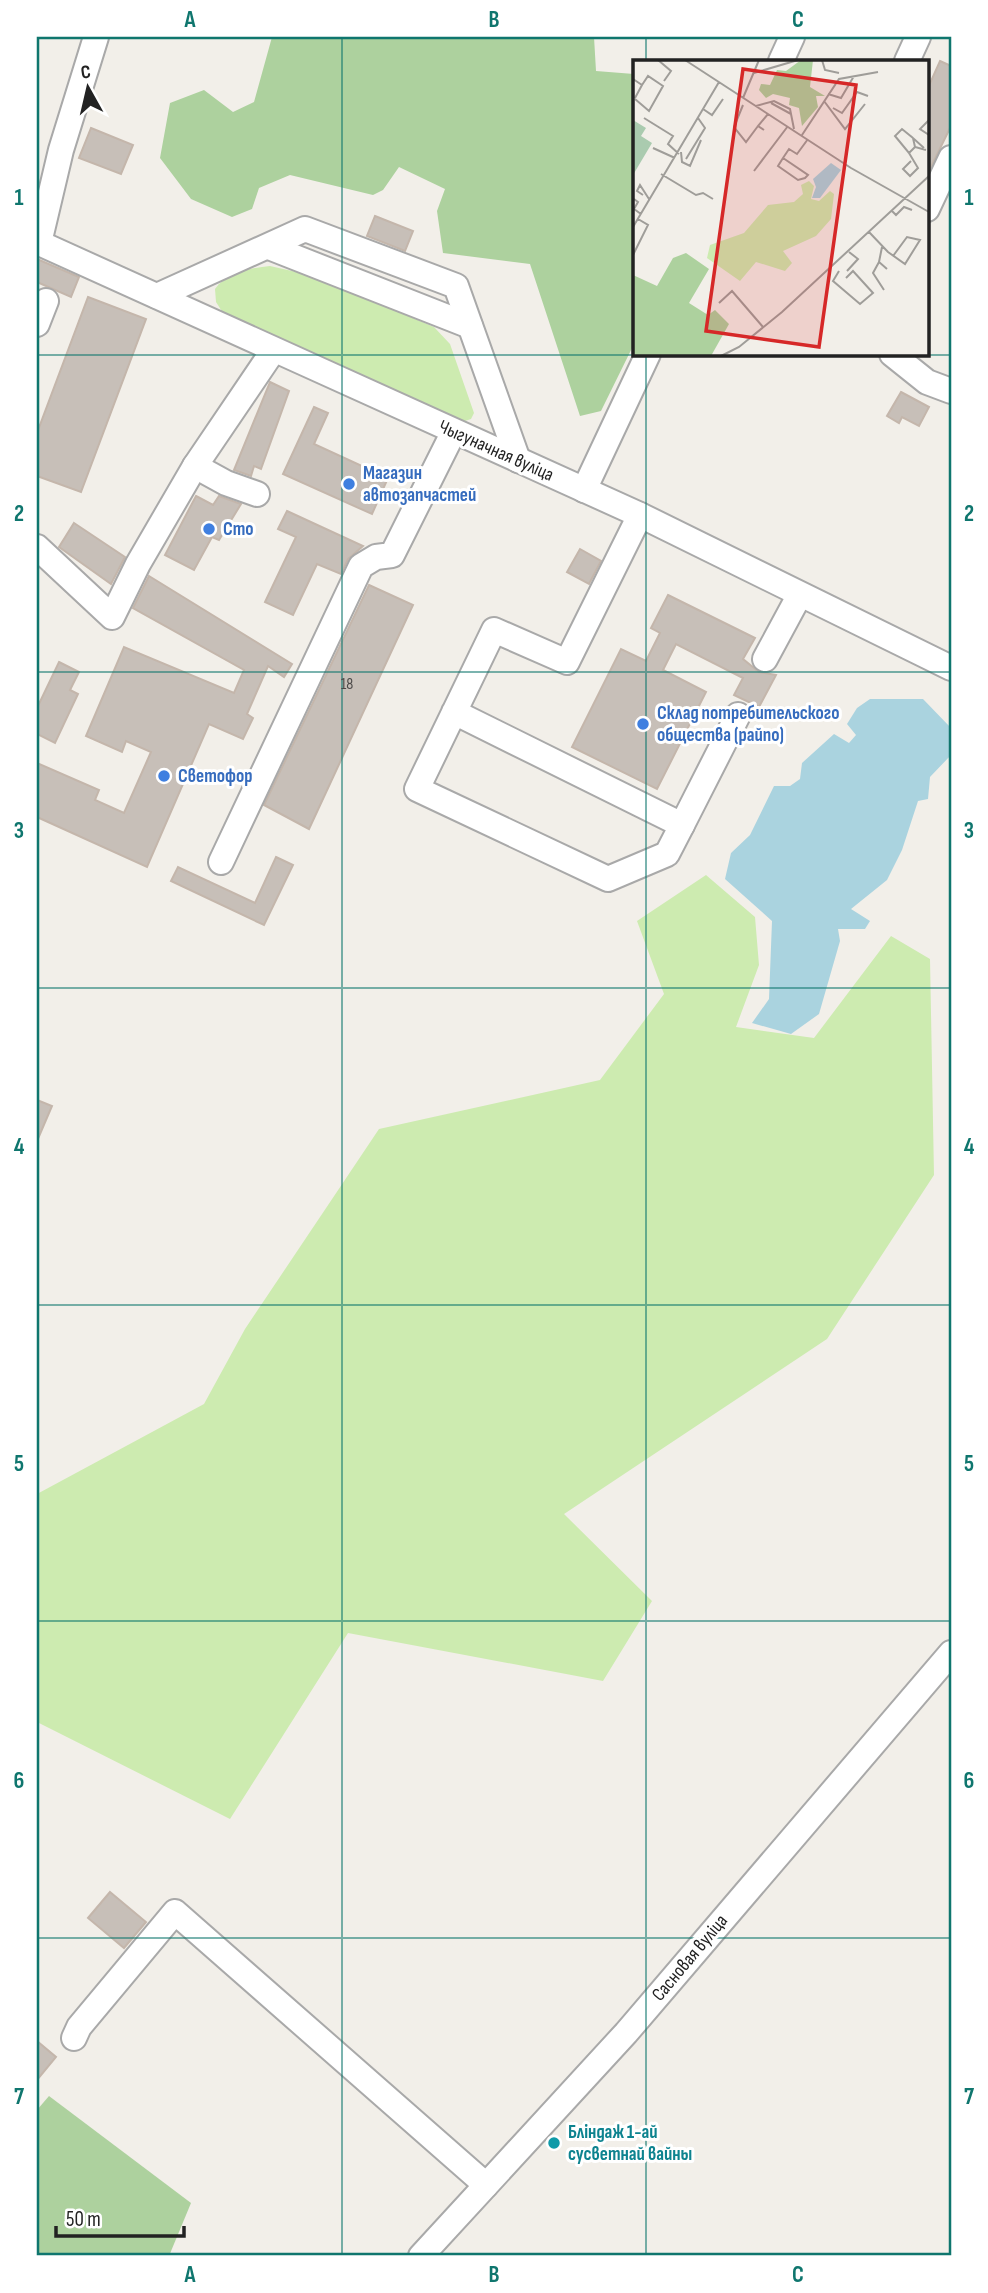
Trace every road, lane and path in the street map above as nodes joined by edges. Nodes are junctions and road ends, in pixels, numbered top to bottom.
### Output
1 (96, 37) edge
2 (792, 37) edge
3 (918, 37) edge
4 (782, 60) edge
5 (908, 60) edge
6 (951, 158) edge
7 (928, 207) edge
8 (38, 243) edge
9 (157, 296) junction
10 (46, 301) dead end
11 (37, 324) edge
12 (273, 351) junction
13 (648, 355) edge
14 (893, 355) edge
15 (951, 391) edge
16 (453, 433) junction
17 (518, 460) junction
18 (195, 466) junction
19 (584, 490) junction
20 (257, 494) dead end
21 (640, 515) junction
22 (37, 547) edge
23 (799, 596) junction
24 (765, 659) dead end
25 (951, 668) edge
26 (454, 712) junction
27 (738, 715) dead end
28 (682, 825) junction
29 (221, 862) dead end
30 (951, 1653) edge
31 (74, 2038) dead end
32 (486, 2185) junction
33 (421, 2256) edge

1 - 8 street
2 - 4 street
3 - 5 street
6 - 7 street
8 - 9 street, Чыгуначная вуліца
9 - 12 street, Чыгуначная вуліца
9 - 17 street
10 - 11 street
12 - 16 street, Чыгуначная вуліца
12 - 18 street
13 - 19 street
14 - 15 street
16 - 17 street, Чыгуначная вуліца
16 - 29 street
17 - 19 street, Чыгуначная вуліца
18 - 20 street
18 - 22 street
19 - 21 street, Чыгуначная вуліца
21 - 23 street, Чыгуначная вуліца
21 - 26 street
23 - 24 street
23 - 25 street, Чыгуначная вуліца
26 - 28 street
26 - 28 street
27 - 28 street
30 - 32 street, Сасновая вуліца
31 - 32 street
32 - 33 street, Сасновая вуліца

